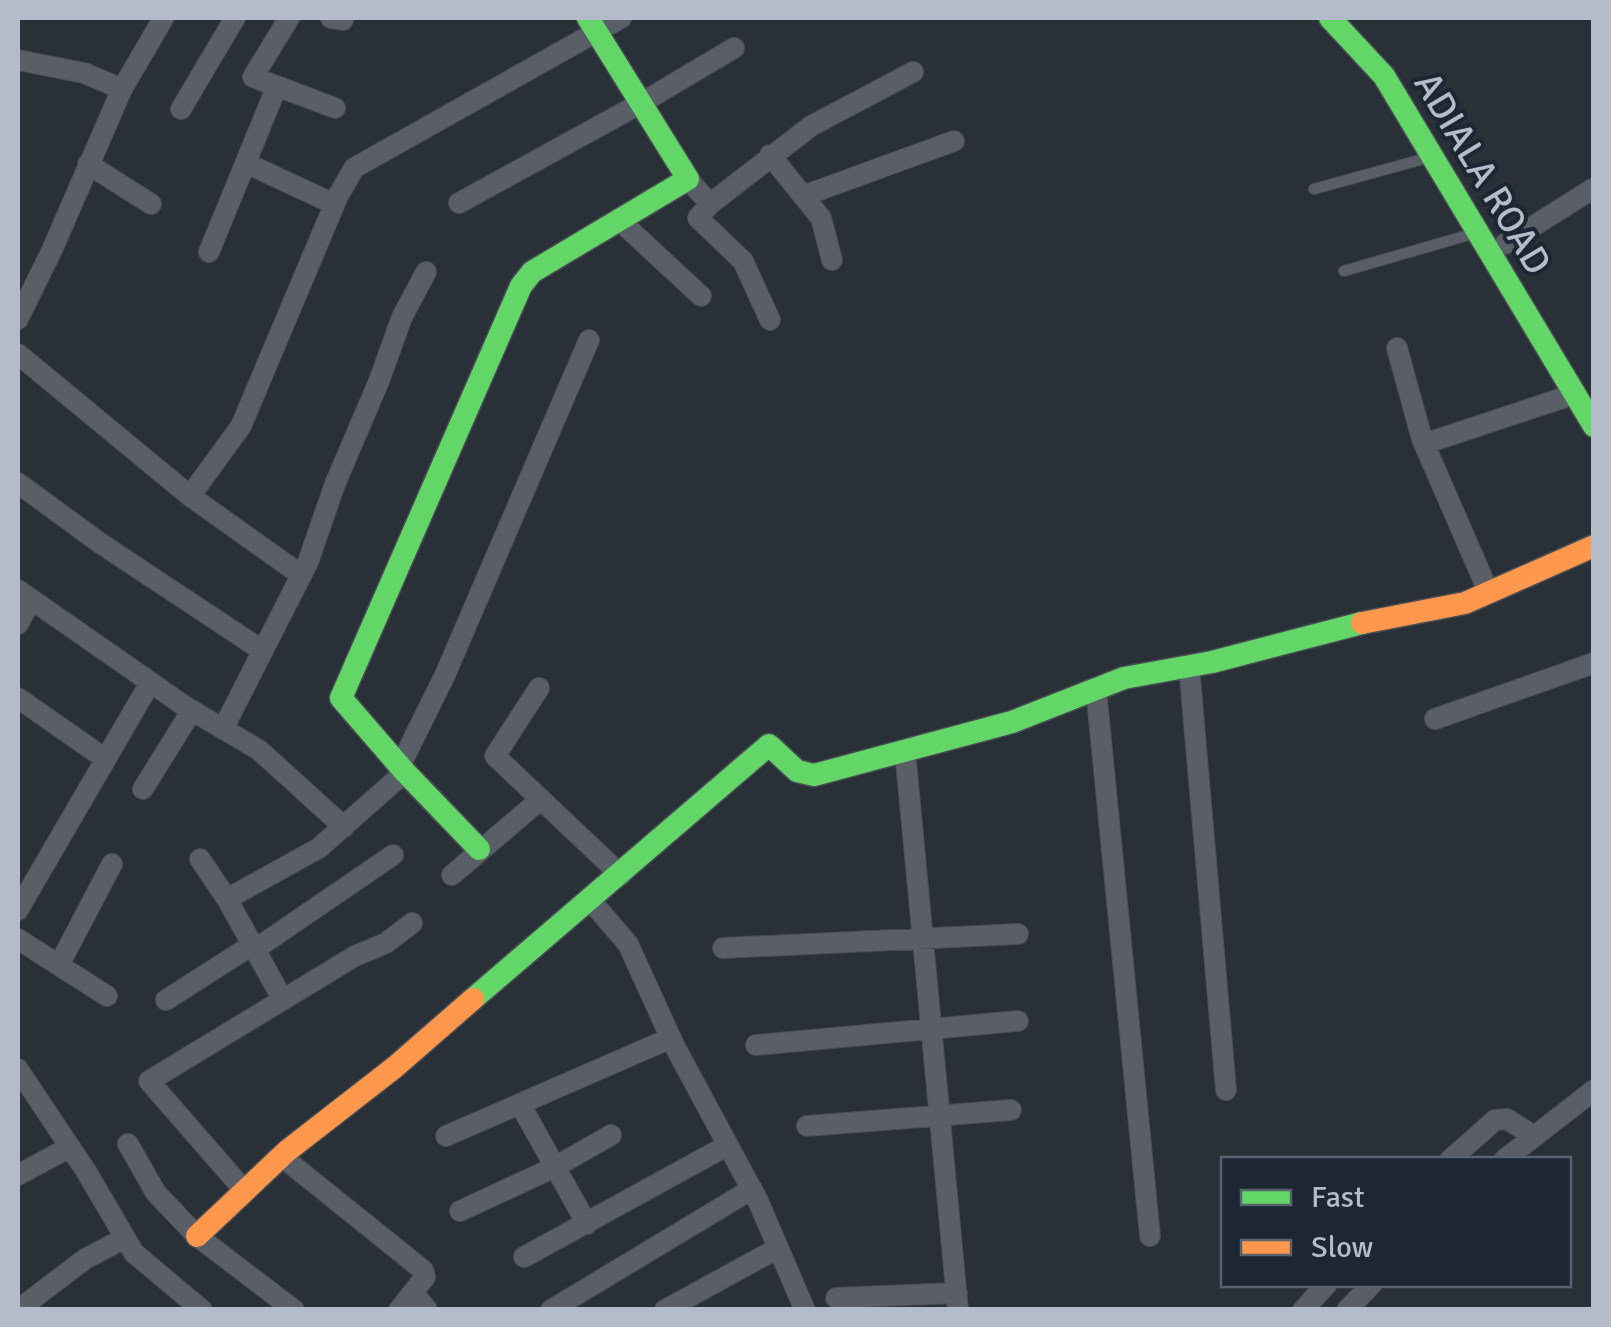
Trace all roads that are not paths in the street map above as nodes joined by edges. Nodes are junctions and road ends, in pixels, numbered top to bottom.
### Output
1 (235, 18) edge
2 (289, 18) edge
3 (621, 18) edge
4 (1330, 18) edge
5 (1354, 18) edge
6 (163, 20) edge
7 (592, 24) edge
8 (734, 48) dead end
9 (18, 60) edge
10 (913, 72) dead end
11 (277, 86) junction
12 (122, 89) junction
13 (644, 102) junction
14 (335, 108) dead end
15 (181, 109) dead end
16 (954, 141) dead end
17 (770, 155) junction
18 (1432, 157) junction
19 (88, 164) junction
20 (248, 164) junction
21 (688, 179) junction
22 (1594, 188) edge
23 (1314, 190) dead end
24 (803, 196) junction
25 (459, 202) dead end
26 (150, 204) dead end
27 (334, 204) junction
28 (710, 204) junction
29 (620, 220) junction
30 (1478, 232) junction
31 (1505, 244) junction
32 (208, 252) dead end
33 (832, 260) dead end
34 (1344, 271) dead end
35 (426, 272) dead end
36 (701, 296) dead end
37 (18, 318) edge
38 (770, 320) dead end
39 (589, 340) dead end
40 (1398, 348) dead end
41 (18, 354) edge
42 (1584, 392) edge
43 (1594, 426) edge
44 (1424, 444) junction
45 (18, 483) edge
46 (190, 496) junction
47 (1594, 546) edge
48 (301, 575) junction
49 (1489, 593) junction
50 (24, 595) edge
51 (18, 624) edge
52 (263, 651) junction
53 (1594, 663) edge
54 (1190, 666) junction
55 (150, 682) junction
56 (539, 688) dead end
57 (1096, 689) junction
58 (18, 698) edge
59 (192, 710) junction
60 (1434, 719) dead end
61 (223, 729) junction
62 (905, 752) junction
63 (104, 758) junction
64 (402, 769) junction
65 (144, 789) dead end
66 (542, 799) junction
67 (344, 827) junction
68 (480, 849) junction
69 (393, 855) dead end
70 (200, 859) dead end
71 (112, 864) dead end
72 (452, 875) dead end
73 (621, 875) junction
74 (227, 899) junction
75 (592, 901) junction
76 (18, 906) edge
77 (412, 924) dead end
78 (1018, 934) dead end
79 (924, 938) junction
80 (18, 939) edge
81 (253, 948) junction
82 (723, 948) dead end
83 (59, 966) junction
84 (107, 996) dead end
85 (166, 1000) dead end
86 (283, 1000) junction
87 (1018, 1022) dead end
88 (933, 1030) junction
89 (671, 1038) junction
90 (756, 1045) dead end
91 (18, 1069) edge
92 (1226, 1090) dead end
93 (1594, 1090) edge
94 (520, 1104) junction
95 (1011, 1110) dead end
96 (941, 1116) junction
97 (807, 1126) dead end
98 (611, 1135) dead end
99 (1532, 1135) junction
100 (446, 1136) dead end
101 (128, 1144) dead end
102 (728, 1145) junction
103 (70, 1146) junction
104 (281, 1156) junction
105 (1453, 1157) edge
106 (1507, 1157) edge
107 (555, 1166) junction
108 (18, 1176) edge
109 (752, 1188) junction
110 (243, 1189) junction
111 (460, 1211) dead end
112 (587, 1224) junction
113 (197, 1236) junction
114 (1150, 1236) dead end
115 (126, 1238) junction
116 (778, 1248) junction
117 (524, 1257) dead end
118 (1324, 1287) edge
119 (1369, 1287) edge
120 (413, 1292) junction
121 (836, 1298) dead end
122 (957, 1301) edge
123 (18, 1310) edge
124 (202, 1310) edge
125 (294, 1310) edge
126 (399, 1310) edge
127 (426, 1310) edge
128 (550, 1310) edge
129 (665, 1310) edge
130 (804, 1310) edge
131 (1303, 1310) edge
132 (1347, 1310) edge

1 - 15 street
2 - 11 street
3 - 7 street
4 - 18 street, ADIALA ROAD
5 - 31 street, ADIALA ROAD
6 - 12 street
7 - 13 street
7 - 27 street
8 - 13 street
9 - 12 street
10 - 17 street
11 - 14 street
11 - 20 street
12 - 19 street
13 - 21 street
13 - 25 street
16 - 24 street
17 - 24 street
17 - 28 street
18 - 23 lane
18 - 30 street, ADIALA ROAD
19 - 26 street
19 - 37 street
20 - 27 street
20 - 32 street
21 - 28 street
21 - 29 street
22 - 31 street
24 - 33 street
27 - 46 street
28 - 38 street
29 - 36 street
29 - 64 street
30 - 34 lane
30 - 42 street, ADIALA ROAD
31 - 42 street, ADIALA ROAD
35 - 48 street
39 - 64 street
40 - 44 street
41 - 46 street
42 - 43 street, ADIALA ROAD
42 - 44 street
44 - 49 street
45 - 52 street
46 - 48 street
47 - 49 street
48 - 52 street
49 - 54 street
50 - 51 street
50 - 55 street
52 - 61 street
53 - 60 street
54 - 57 street
54 - 92 street
55 - 59 street
55 - 63 street
56 - 66 street
57 - 62 street
57 - 114 street
58 - 63 street
59 - 61 street
59 - 65 street
61 - 67 street
62 - 73 street
62 - 79 street
63 - 76 street
64 - 67 street
64 - 68 street
66 - 68 street
66 - 73 street
67 - 74 street
68 - 72 street
69 - 81 street
70 - 74 street
71 - 83 street
73 - 75 street
74 - 81 street
75 - 89 street
75 - 104 street
77 - 86 street
78 - 79 street
79 - 82 street
79 - 88 street
80 - 83 street
81 - 85 street
81 - 86 street
83 - 84 street
86 - 110 street
87 - 88 street
88 - 90 street
88 - 96 street
89 - 94 street
89 - 102 street
91 - 103 street
93 - 99 street
94 - 100 street
94 - 107 street
95 - 96 street
96 - 97 street
96 - 122 street
98 - 107 street
99 - 105 street
99 - 106 street
101 - 113 street
102 - 109 street
102 - 112 street
103 - 108 street
103 - 115 street
104 - 110 street
104 - 120 street
107 - 111 street
107 - 112 street
109 - 116 street
109 - 128 street
110 - 113 street
112 - 117 street
113 - 125 street
115 - 123 street
115 - 124 street
116 - 129 street
116 - 130 street
118 - 131 street
119 - 132 street
120 - 126 street
120 - 127 street
121 - 122 street

